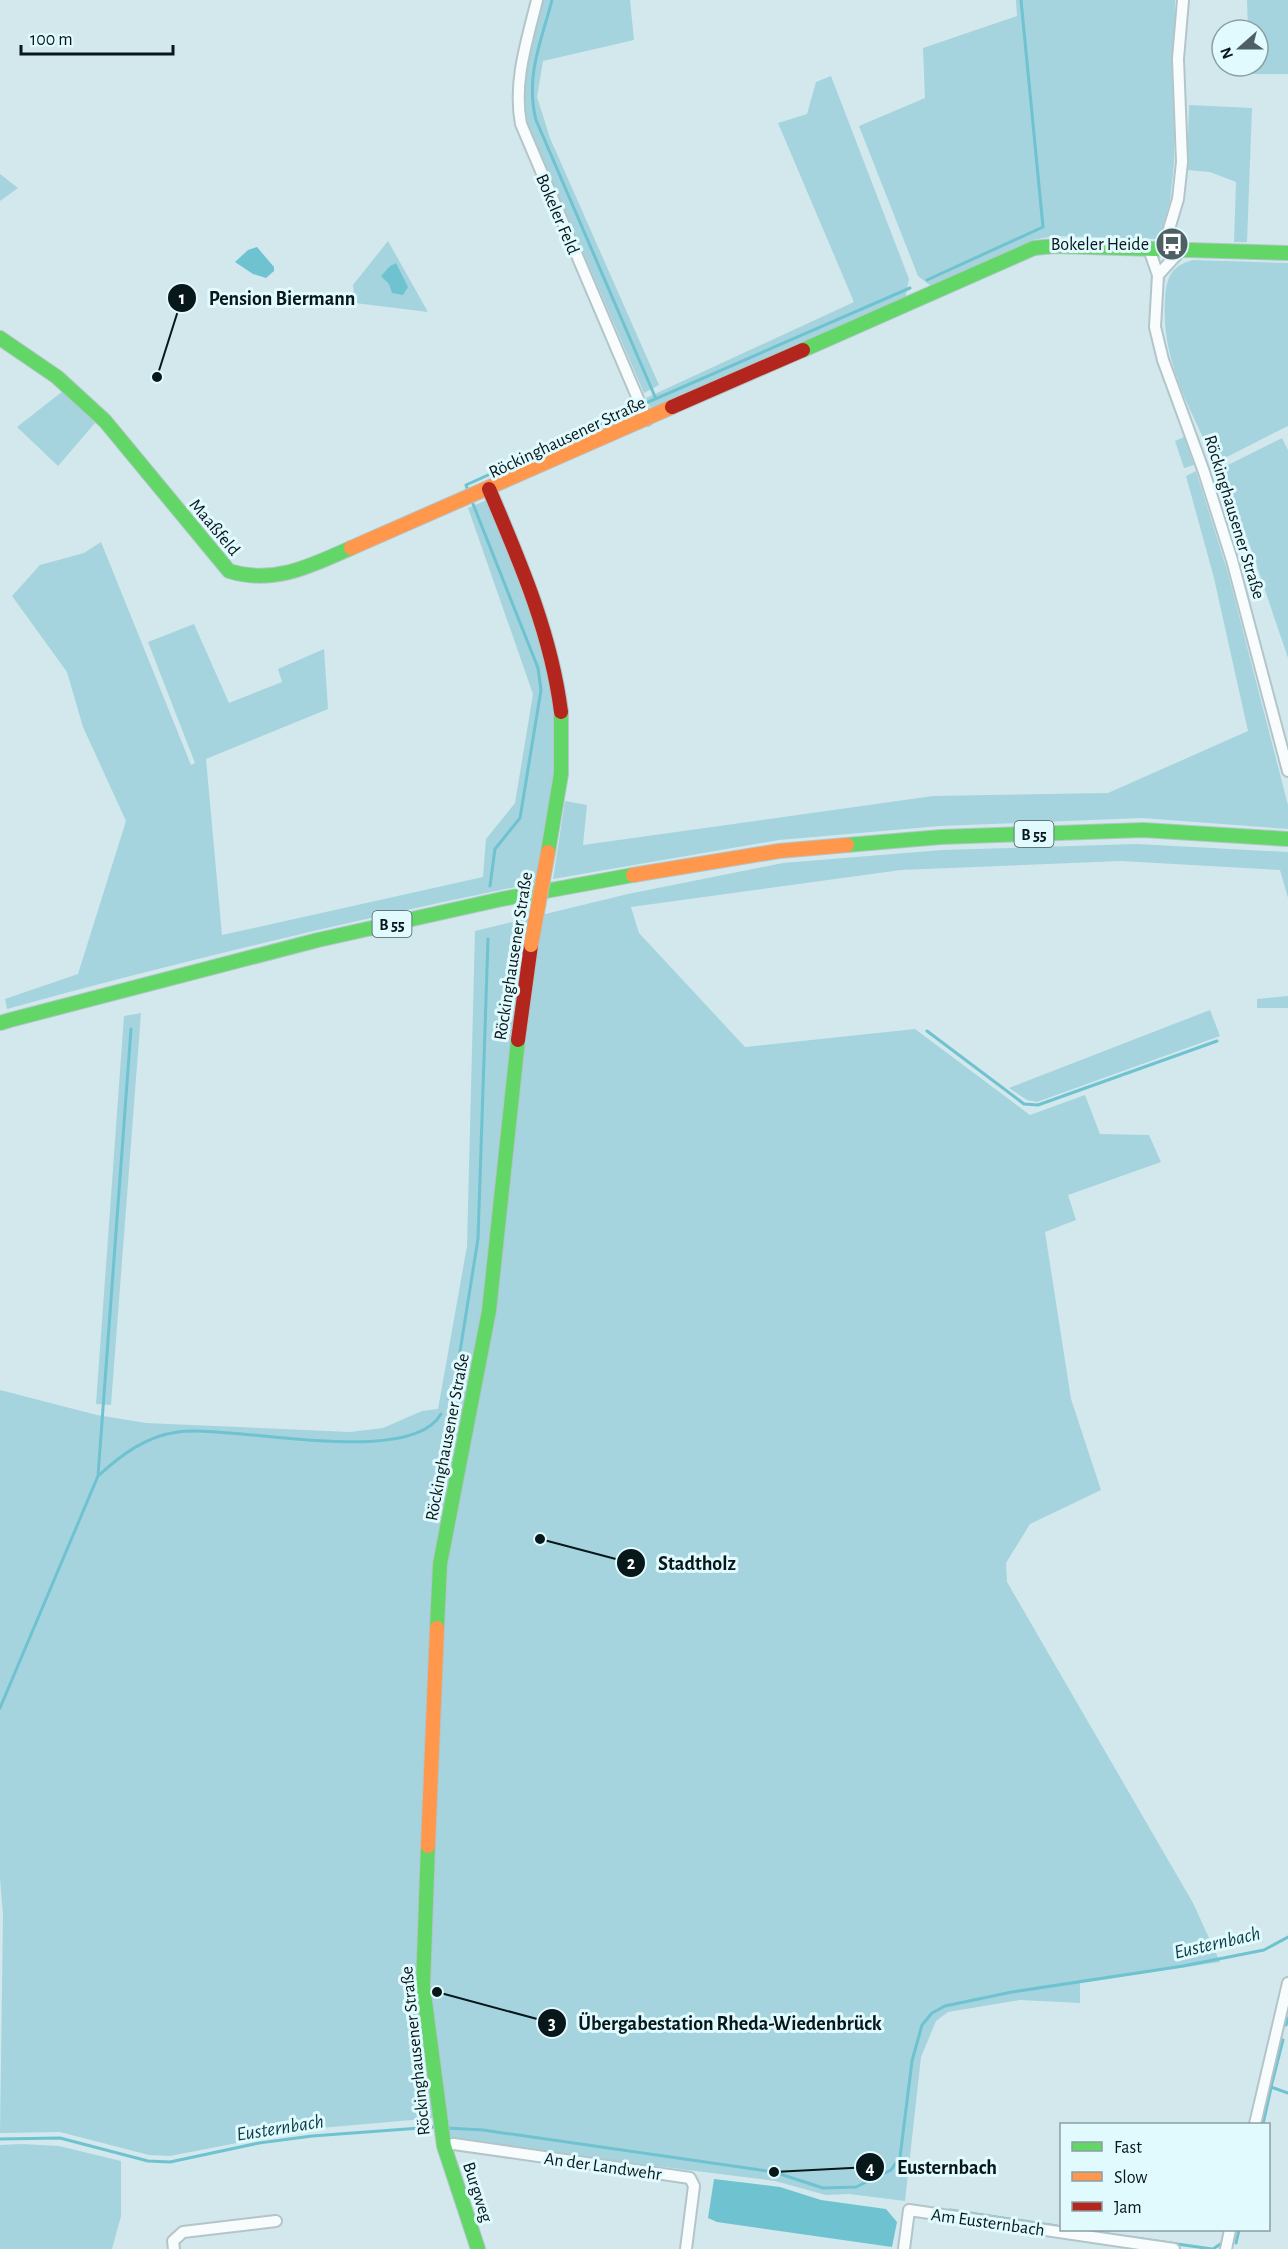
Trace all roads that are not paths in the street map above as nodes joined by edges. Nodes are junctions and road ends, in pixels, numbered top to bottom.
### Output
1 (537, 0) edge
2 (1183, 0) edge
3 (1156, 249) junction
4 (1181, 250) junction
5 (1288, 253) edge
6 (1158, 275) junction
7 (0, 338) edge
8 (647, 420) junction
9 (489, 489) junction
10 (1288, 771) edge
11 (1288, 839) edge
12 (5, 1022) edge
13 (1288, 1983) edge
14 (1255, 2123) edge
15 (443, 2141) junction
16 (276, 2221) dead end
17 (1230, 2231) edge
18 (174, 2249) edge
19 (478, 2249) edge
20 (686, 2249) edge
21 (904, 2249) edge
22 (1174, 2249) edge
23 (1226, 2249) edge

1 - 8 street, Bokeler Feld
2 - 3 street
3 - 4 street, Röckinghausener Straße
3 - 6 street, Röckinghausener Straße
3 - 8 street, Röckinghausener Straße
4 - 5 street, Röckinghausener Straße
4 - 6 street
6 - 10 street, Röckinghausener Straße
7 - 9 street, Maaßfeld
8 - 9 street, Röckinghausener Straße
9 - 15 street, Röckinghausener Straße, bridge
11 - 12 street, B 55
13 - 14 street
15 - 19 street, Burgweg
15 - 20 street, An der Landwehr
16 - 18 street
17 - 23 street
21 - 22 street, Am Eusternbach

